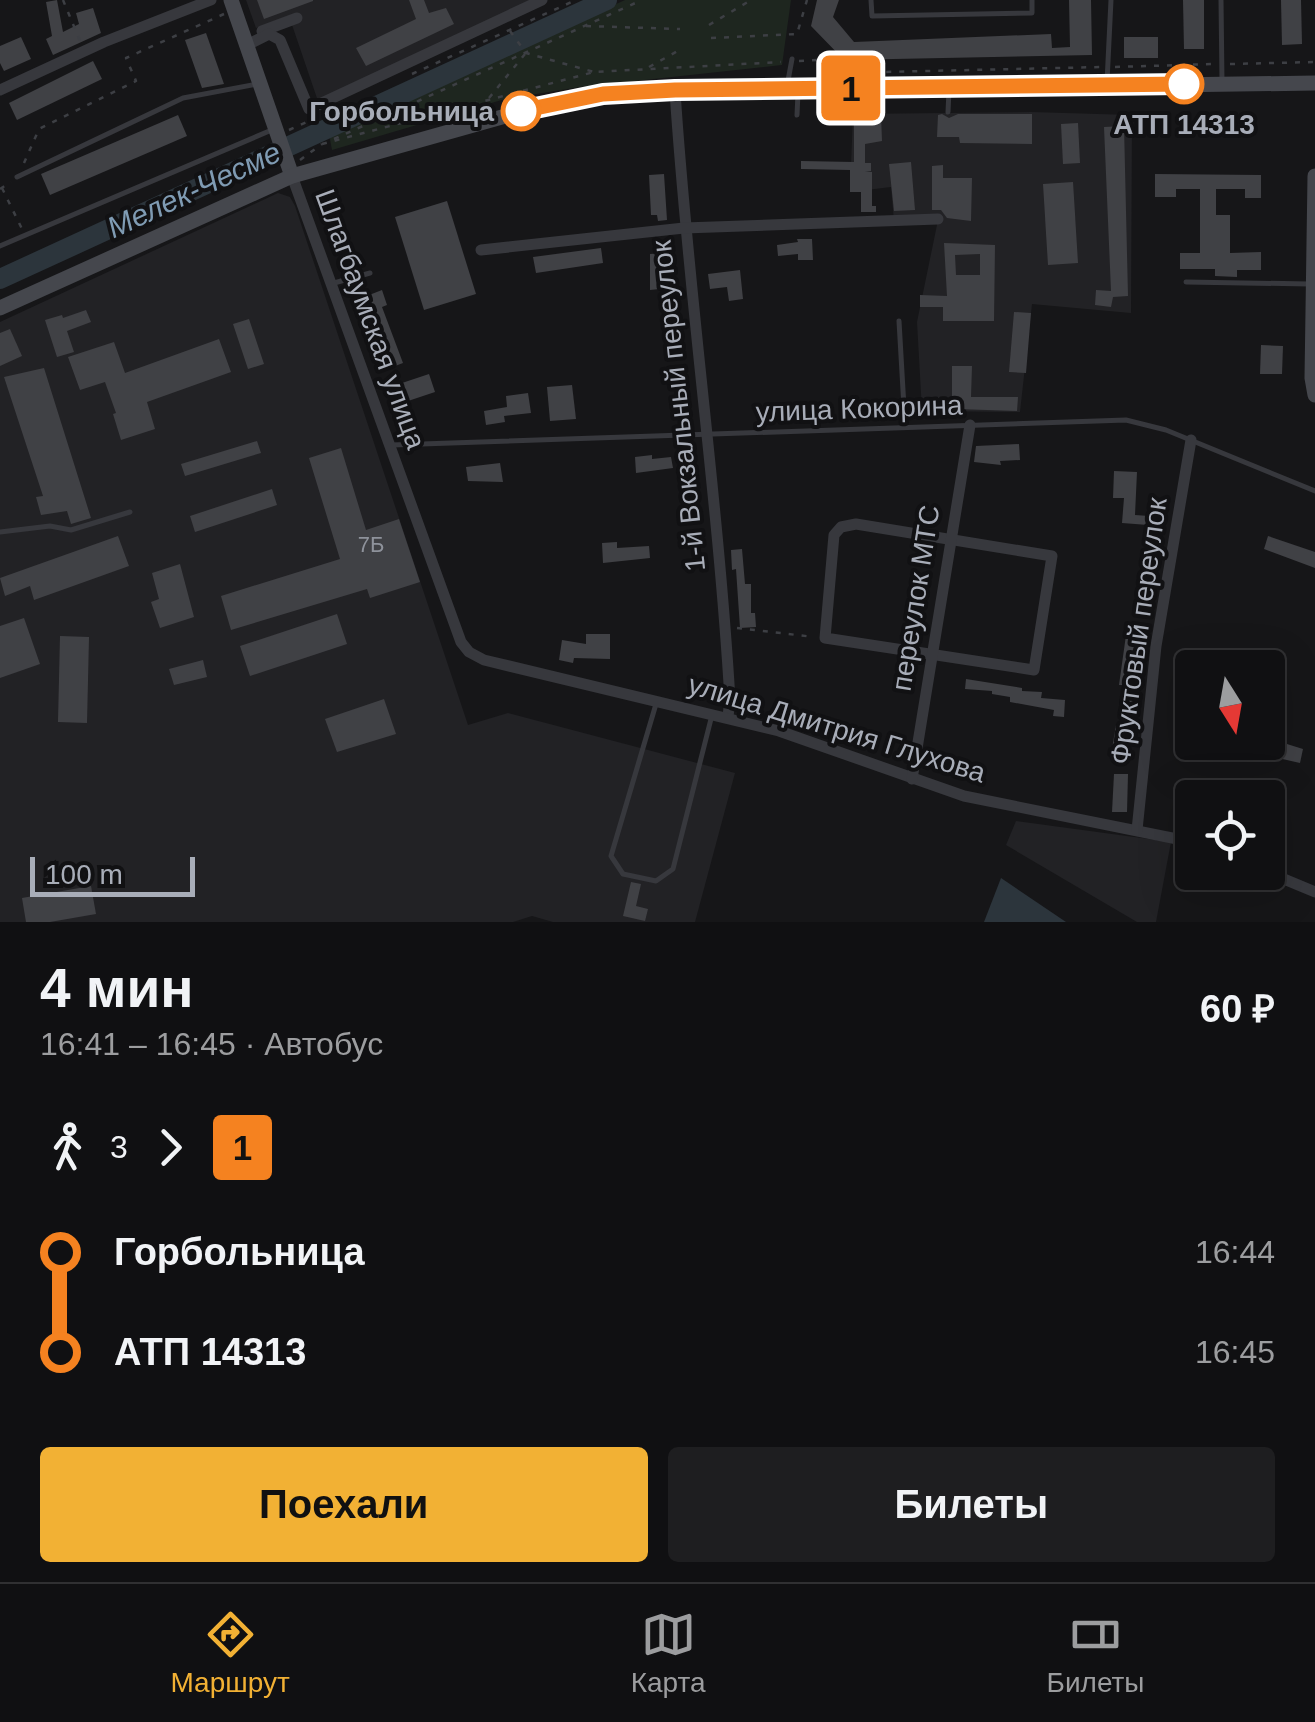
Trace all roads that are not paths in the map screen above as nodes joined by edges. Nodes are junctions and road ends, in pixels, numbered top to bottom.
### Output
1 (211, 0) edge
2 (542, 0) edge
3 (871, 0) edge
4 (1032, 0) edge
5 (1111, 0) edge
6 (1221, 0) edge
7 (232, 5) edge
8 (297, 18) dead end
9 (268, 32) junction
10 (245, 42) junction
11 (792, 59) dead end
12 (260, 83) junction
13 (1315, 83) edge
14 (1107, 84) junction
15 (1222, 84) junction
16 (949, 87) junction
17 (792, 89) junction
18 (0, 90) edge
19 (675, 90) junction
20 (948, 112) dead end
21 (797, 115) dead end
22 (278, 131) junction
23 (291, 170) junction
24 (1315, 176) edge
25 (18, 177) road end
26 (938, 219) dead end
27 (684, 228) junction
28 (0, 246) edge
29 (481, 250) dead end
30 (370, 274) dead end
31 (1186, 282) dead end
32 (331, 284) junction
33 (1312, 284) junction
34 (0, 308) edge
35 (899, 321) dead end
36 (1315, 395) edge
37 (970, 424) junction
38 (905, 426) junction
39 (708, 433) junction
40 (1191, 440) junction
41 (391, 445) junction
42 (1315, 490) edge
43 (130, 512) dead end
44 (0, 532) edge
45 (950, 538) junction
46 (469, 652) joint
47 (931, 653) junction
48 (656, 701) junction
49 (712, 713) junction
50 (728, 716) junction
51 (912, 779) junction
52 (1137, 830) junction
53 (1175, 838) edge
54 (1285, 879) edge
55 (1315, 891) edge

1 - 18 street
2 - 9 street
3 - 4 lane
5 - 14 lane
6 - 15 lane
7 - 10 main road, Шлагбаумская улица
8 - 9 street
9 - 10 street
10 - 12 main road, Шлагбаумская улица
11 - 17 lane
12 - 22 main road, Шлагбаумская улица
12 - 25 lane
13 - 15 main road
14 - 15 main road
14 - 16 main road
16 - 17 main road
16 - 20 lane
17 - 19 main road
17 - 21 lane
19 - 23 main road
19 - 27 street, 1-й Вокзальный переулок
22 - 23 main road, Шлагбаумская улица
22 - 28 lane
23 - 32 street, Шлагбаумская улица
23 - 34 main road
24 - 33 main road
26 - 27 street
27 - 29 street
27 - 39 street, 1-й Вокзальный переулок
30 - 32 lane
31 - 33 lane
32 - 41 street, Шлагбаумская улица
33 - 36 main road
35 - 38 lane
37 - 38 lane, улица Кокорина
37 - 40 lane, улица Кокорина
37 - 45 street, переулок МТС
38 - 39 lane, улица Кокорина
39 - 41 lane, улица Кокорина
39 - 50 street, 1-й Вокзальный переулок
40 - 42 lane, улица Кокорина
40 - 52 street, Фруктовый переулок
41 - 46 street, Шлагбаумская улица
43 - 44 lane
45 - 47 street, переулок МТС
45 - 47 street
45 - 47 street
46 - 48 street, улица Дмитрия Глухова
47 - 51 street, переулок МТС
48 - 49 street, улица Дмитрия Глухова
48 - 49 lane
49 - 50 street, улица Дмитрия Глухова
50 - 51 street, улица Дмитрия Глухова
51 - 52 street, улица Дмитрия Глухова
52 - 53 street, улица Дмитрия Глухова
54 - 55 street

